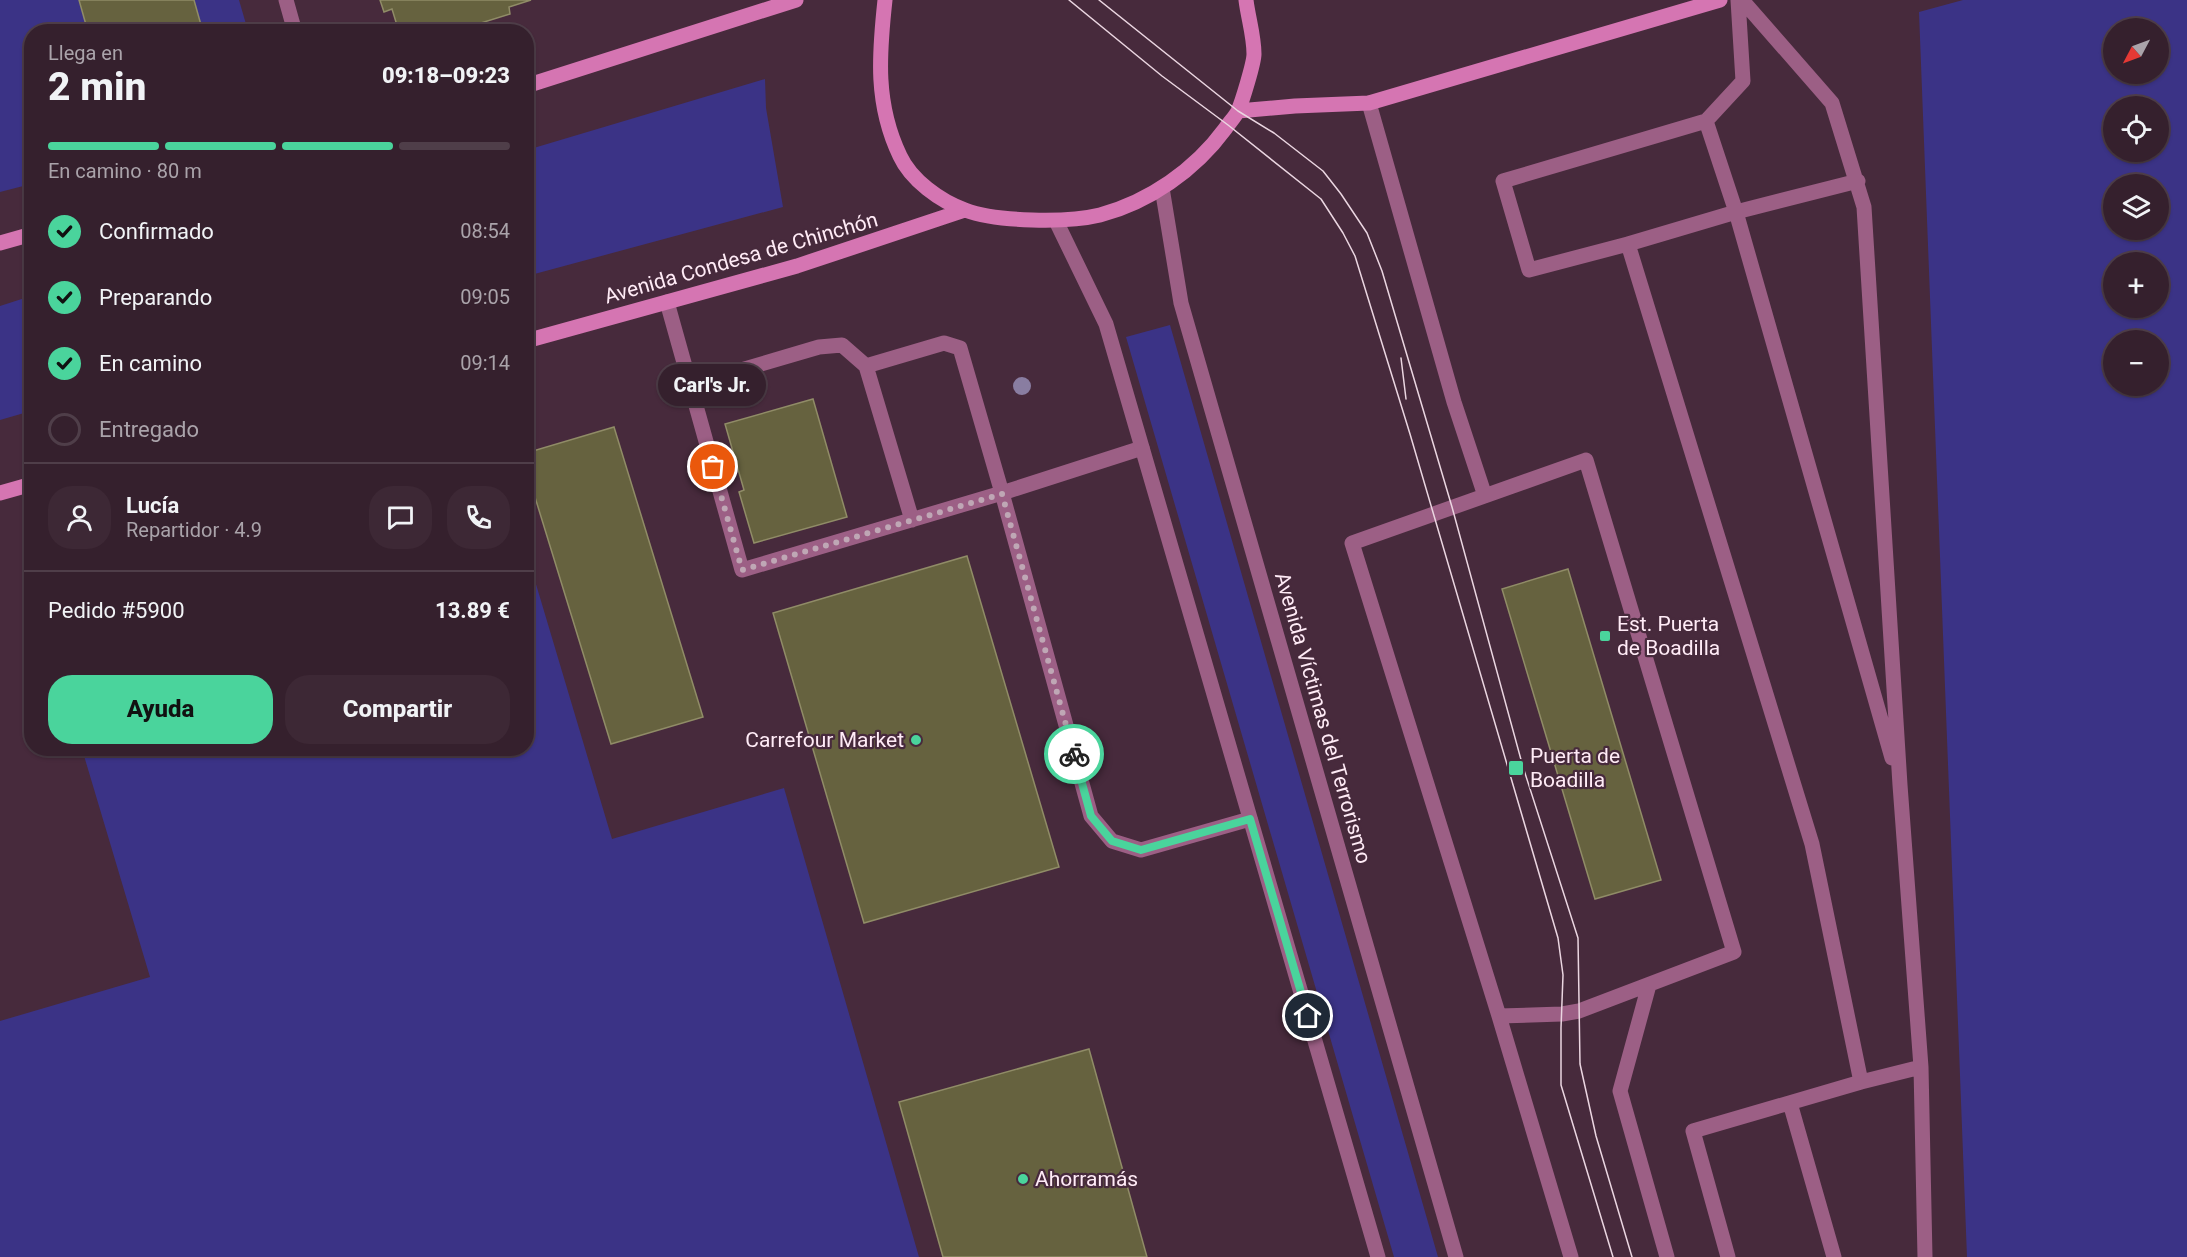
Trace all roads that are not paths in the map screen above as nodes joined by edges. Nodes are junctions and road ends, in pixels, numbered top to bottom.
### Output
1 (286, 0) edge
2 (796, 0) edge
3 (885, 0) edge
4 (1246, 0) edge
5 (1720, 0) edge
6 (1740, 0) edge
7 (293, 24) edge
8 (534, 83) edge
9 (1369, 104) junction
10 (1238, 111) junction
11 (1706, 121) junction
12 (1857, 181) junction
13 (1162, 188) junction
14 (965, 210) junction
15 (1736, 212) junction
16 (1056, 221) junction
17 (24, 236) edge
18 (0, 243) edge
19 (1628, 244) junction
20 (667, 302) junction
21 (534, 339) edge
22 (866, 366) junction
23 (690, 385) junction
24 (1142, 448) junction
25 (24, 486) edge
26 (0, 493) edge
27 (1002, 494) junction
28 (1485, 496) junction
29 (912, 520) junction
30 (1900, 785) junction
31 (1250, 819) junction
32 (1649, 984) junction
33 (1499, 1016) junction
34 (1921, 1066) junction
35 (1861, 1082) junction
36 (1790, 1103) junction
37 (1378, 1257) edge
38 (1456, 1257) edge
39 (1571, 1257) edge
40 (1667, 1257) edge
41 (1728, 1257) edge
42 (1834, 1257) edge
43 (1925, 1257) edge

1 - 7 street
2 - 8 street
3 - 14 street
4 - 10 street
5 - 9 street
6 - 11 street
6 - 12 street
9 - 10 street
9 - 28 street
10 - 13 street
11 - 15 street
11 - 19 street
12 - 15 street
12 - 30 street
13 - 16 street
13 - 38 street, Avenida Víctimas del Terrorismo
14 - 16 street
14 - 20 street, Avenida Condesa de Chinchón
15 - 19 street
15 - 30 street
16 - 24 street
17 - 18 street
19 - 35 street
20 - 21 street, Avenida Condesa de Chinchón
20 - 23 street
22 - 23 street
22 - 27 street
22 - 29 street
23 - 29 street
24 - 27 street
24 - 31 street
25 - 26 street
27 - 29 street
27 - 31 street
28 - 32 street
28 - 33 street
30 - 34 street
31 - 37 street
32 - 33 street
32 - 40 street
33 - 39 street
34 - 35 street
34 - 43 street
35 - 36 street
36 - 41 street
36 - 42 street

